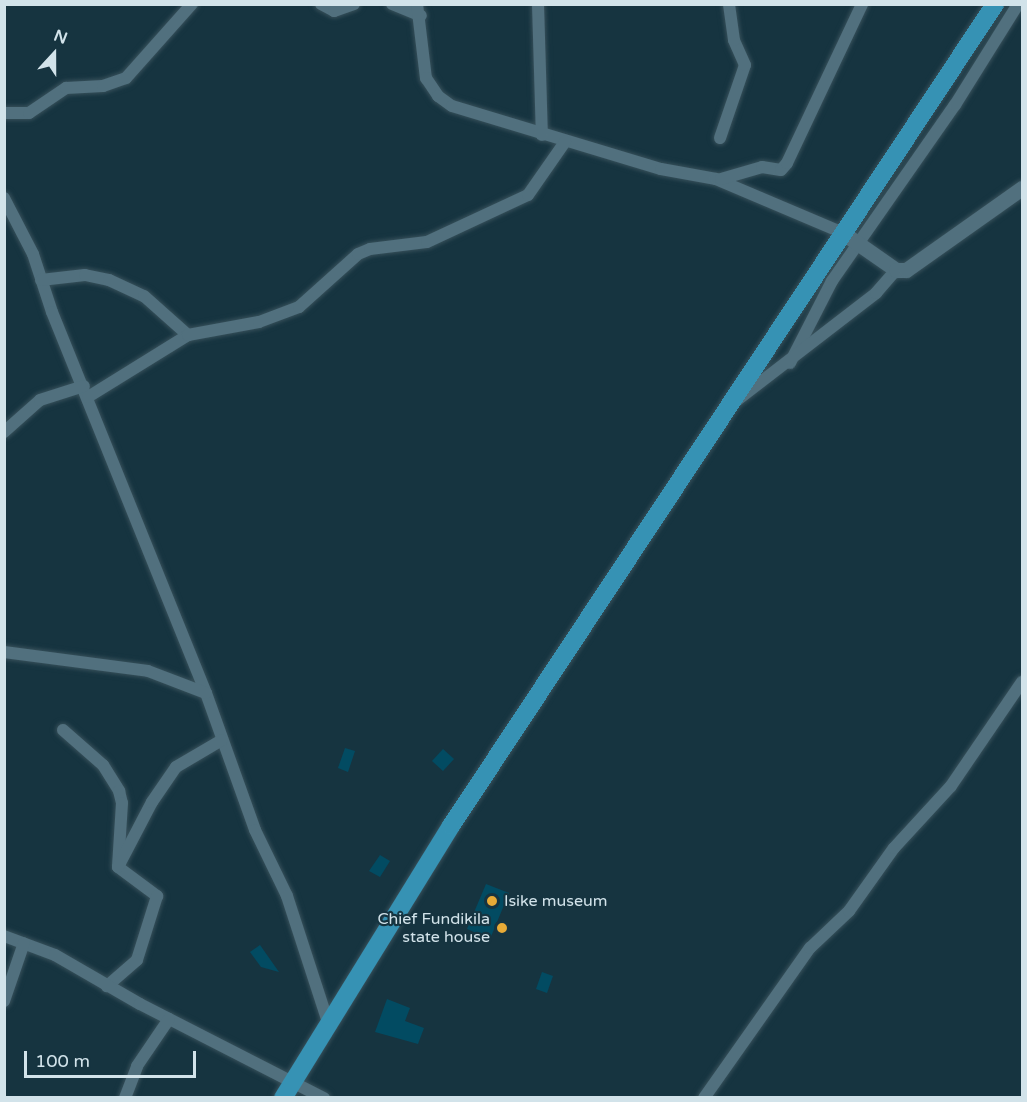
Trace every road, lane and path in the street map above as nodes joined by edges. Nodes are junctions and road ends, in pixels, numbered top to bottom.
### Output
1 (192, 4) edge
2 (321, 4) edge
3 (354, 4) edge
4 (392, 4) edge
5 (538, 4) edge
6 (729, 4) edge
7 (862, 4) edge
8 (995, 4) edge
9 (1018, 4) edge
10 (419, 10) edge
11 (4, 112) edge
12 (543, 135) junction
13 (720, 138) dead end
14 (566, 142) junction
15 (716, 179) junction
16 (1023, 188) edge
17 (4, 198) edge
18 (843, 233) junction
19 (860, 242) junction
20 (896, 270) junction
21 (41, 280) junction
22 (188, 335) junction
23 (790, 363) junction
24 (86, 391) junction
25 (735, 402) junction
26 (4, 432) edge
27 (4, 652) edge
28 (1023, 682) edge
29 (206, 693) junction
30 (63, 730) dead end
31 (222, 740) junction
32 (118, 867) junction
33 (4, 936) edge
34 (24, 943) junction
35 (107, 986) junction
36 (4, 1001) edge
37 (170, 1019) junction
38 (328, 1022) junction
39 (287, 1090) edge
40 (125, 1098) edge
41 (324, 1098) edge
42 (704, 1098) edge

1 - 11 street
2 - 3 street
4 - 10 street
5 - 12 street
6 - 13 street
7 - 15 street
8 - 18 highway
9 - 19 street
10 - 12 street
12 - 14 street
14 - 15 street
14 - 22 street
15 - 18 street
16 - 20 street
17 - 21 street
18 - 19 street
18 - 25 highway
19 - 20 street
19 - 23 street
20 - 23 street
21 - 22 street
21 - 24 street
22 - 24 street
23 - 25 street
24 - 26 street
24 - 29 street
25 - 38 highway
27 - 29 street
28 - 42 street
29 - 31 street
30 - 32 street
31 - 32 street
31 - 38 street
32 - 35 street
33 - 34 street
34 - 35 street
34 - 36 street
35 - 37 street
37 - 39 street
37 - 40 street
38 - 39 highway
39 - 41 street

